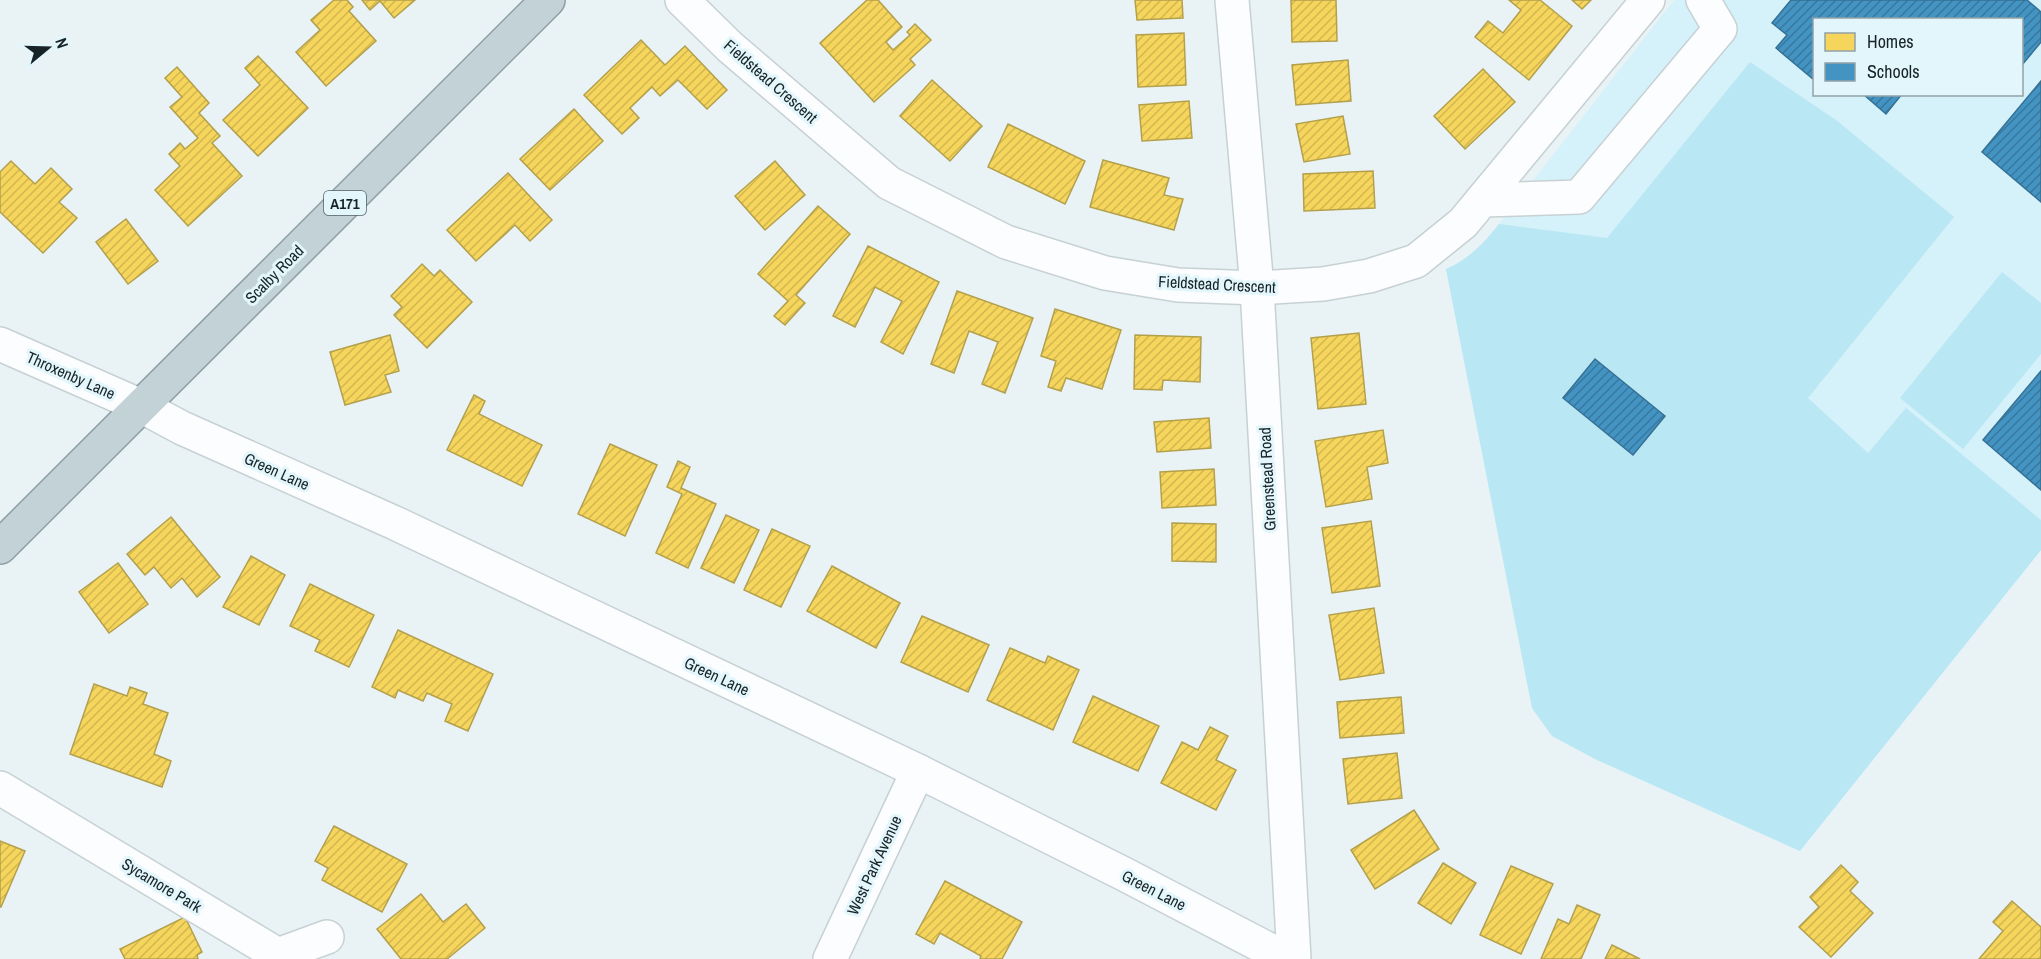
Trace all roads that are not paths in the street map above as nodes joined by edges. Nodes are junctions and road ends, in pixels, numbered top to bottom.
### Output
1 (548, 0) edge
2 (682, 0) edge
3 (1232, 0) edge
4 (1648, 0) edge
5 (1703, 0) edge
6 (1482, 200) junction
7 (1257, 288) junction
8 (0, 344) edge
9 (141, 406) junction
10 (0, 548) edge
11 (918, 771) junction
12 (0, 788) edge
13 (327, 938) dead end
14 (276, 957) edge
15 (830, 959) edge
16 (1287, 959) edge
17 (1294, 959) edge

1 - 9 highway, Scalby Road / A171
2 - 7 street, Fieldstead Crescent
3 - 7 street, Greenstead Road
4 - 6 street, Fieldstead Crescent
5 - 6 street
6 - 7 street, Fieldstead Crescent
7 - 17 street, Greenstead Road
8 - 9 street, Throxenby Lane
9 - 10 highway, Scalby Road / A171
9 - 11 street, Green Lane
11 - 15 street, West Park Avenue
11 - 16 street, Green Lane
12 - 14 street, Sycamore Park
13 - 14 street, Sycamore Park

